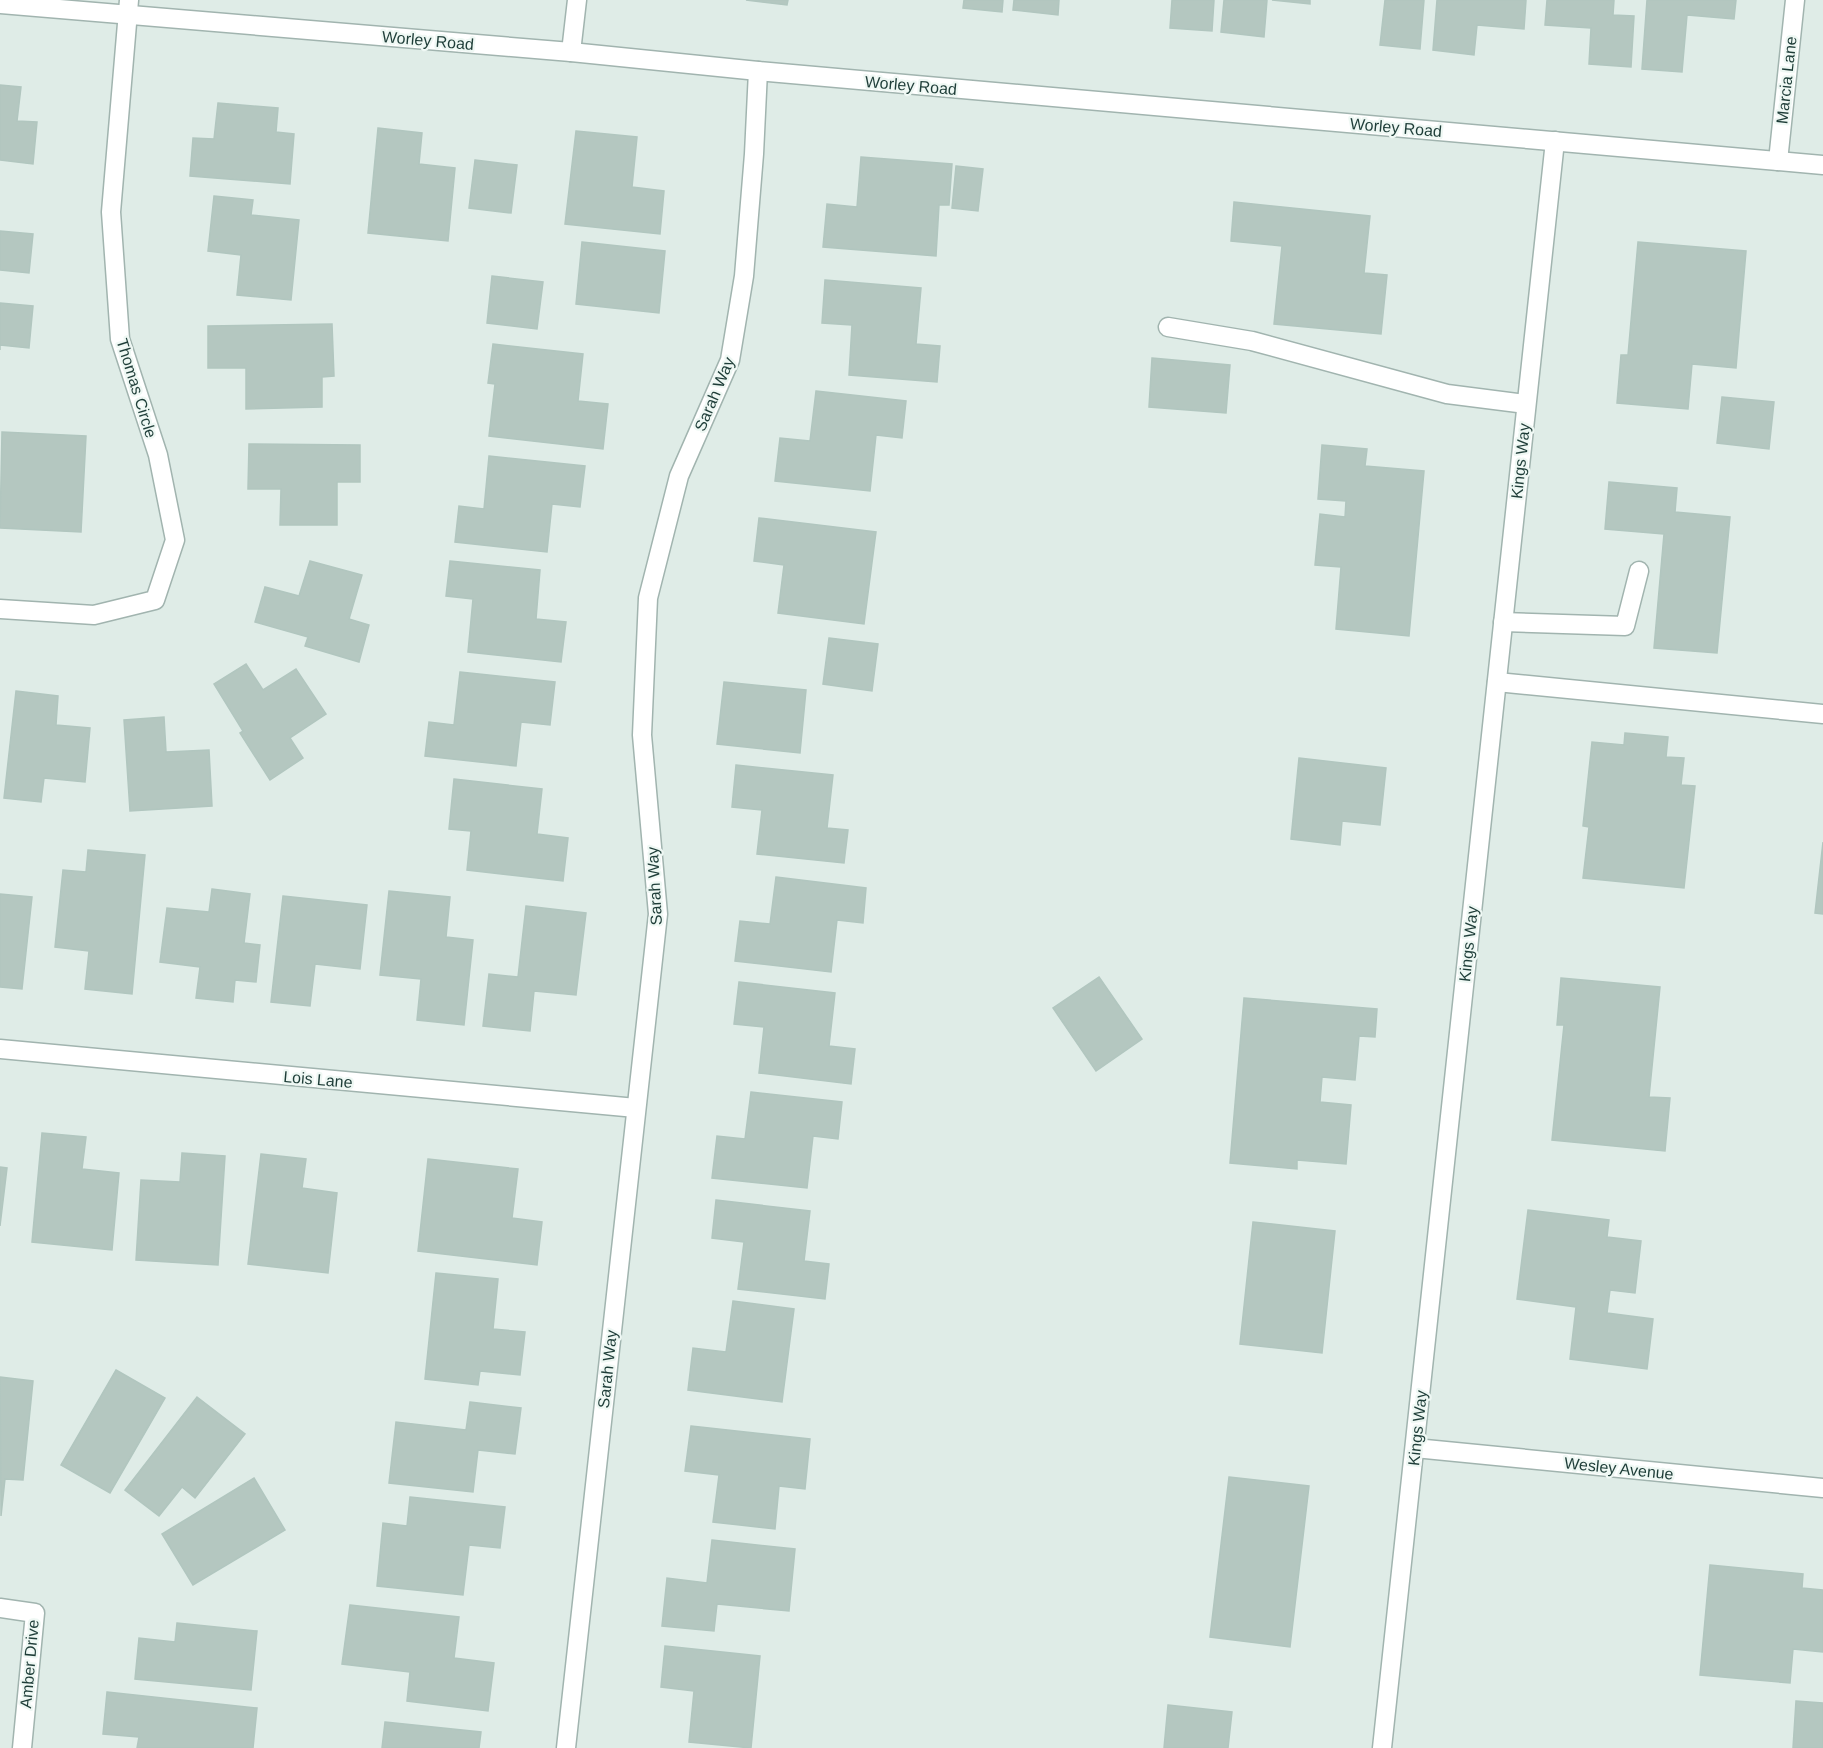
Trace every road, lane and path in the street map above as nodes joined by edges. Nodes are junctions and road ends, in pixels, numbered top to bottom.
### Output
1 (577, 0) edge
2 (1794, 0) edge
3 (0, 4) edge
4 (128, 8) edge
5 (571, 52) junction
6 (758, 72) junction
7 (1555, 141) junction
8 (1778, 161) junction
9 (1823, 165) edge
10 (1168, 327) dead end
11 (1527, 404) junction
12 (1639, 571) dead end
13 (0, 609) edge
14 (1503, 622) junction
15 (1497, 682) junction
16 (1823, 714) edge
17 (0, 1049) edge
18 (636, 1108) junction
19 (1415, 1448) junction
20 (1823, 1488) edge
21 (0, 1608) edge
22 (22, 1748) edge
23 (566, 1748) edge
24 (1382, 1748) edge

1 - 5 street
2 - 8 street, Marcia Lane
3 - 4 street, Worley Road
4 - 5 street, Worley Road
4 - 13 street, Thomas Circle
5 - 6 street, Worley Road
6 - 7 street, Worley Road
6 - 18 street, Sarah Way
7 - 8 street, Worley Road
7 - 11 street, Kings Way
8 - 9 street, Worley Road
10 - 11 street
11 - 14 street, Kings Way
12 - 14 street
14 - 15 street, Kings Way
15 - 16 street
15 - 19 street, Kings Way
17 - 18 street, Lois Lane
18 - 23 street, Sarah Way
19 - 20 street, Wesley Avenue
19 - 24 street, Kings Way
21 - 22 street, Amber Drive

